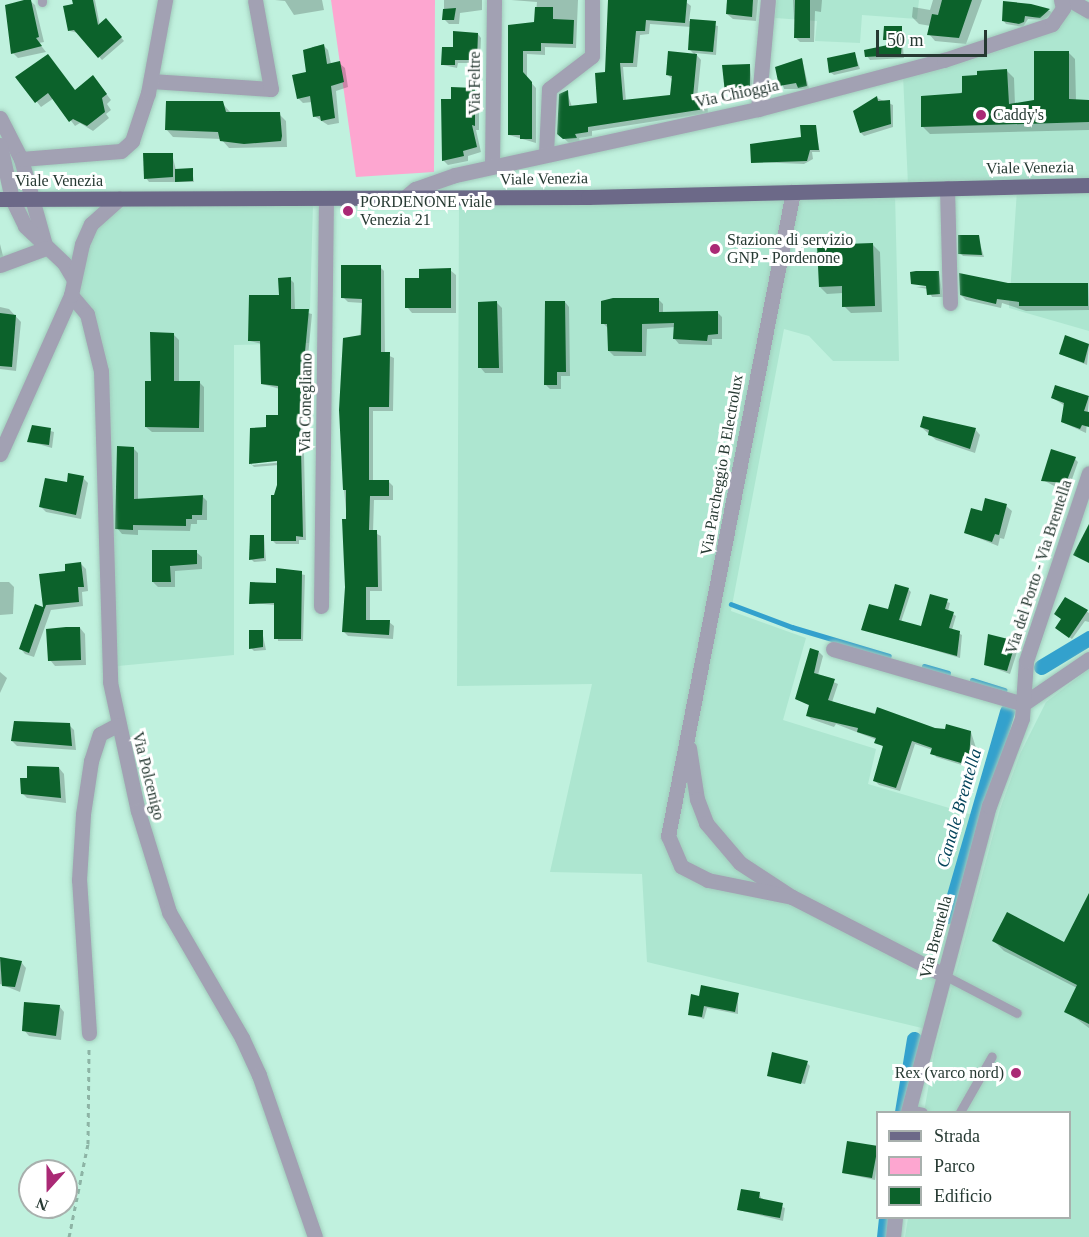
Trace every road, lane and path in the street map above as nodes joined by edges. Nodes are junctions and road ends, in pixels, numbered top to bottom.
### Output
1 (165, 0) edge
2 (255, 0) edge
3 (494, 0) edge
4 (592, 0) edge
5 (768, 0) edge
6 (1061, 0) edge
7 (1070, 0) edge
8 (1089, 11) edge
9 (151, 81) junction
10 (758, 109) junction
11 (0, 118) edge
12 (0, 145) edge
13 (546, 153) junction
14 (21, 159) junction
15 (492, 166) junction
16 (1089, 185) edge
17 (947, 188) junction
18 (793, 192) junction
19 (6, 199) edge
20 (33, 199) junction
21 (119, 199) junction
22 (403, 199) junction
23 (326, 200) junction
24 (46, 248) junction
25 (0, 265) edge
26 (73, 278) junction
27 (71, 295) junction
28 (950, 303) dead end
29 (0, 454) edge
30 (1089, 472) edge
31 (321, 606) dead end
32 (832, 649) dead end
33 (1089, 660) edge
34 (1023, 704) junction
35 (117, 725) junction
36 (689, 745) junction
37 (740, 863) junction
38 (730, 883) junction
39 (792, 897) junction
40 (944, 975) junction
41 (1017, 1013) dead end
42 (89, 1033) joint
43 (992, 1056) dead end
44 (914, 1111) edge
45 (961, 1111) edge
46 (896, 1219) edge
47 (69, 1237) edge
48 (315, 1237) edge
49 (893, 1237) edge

1 - 9 street
2 - 9 street
3 - 15 street, Via Feltre
4 - 13 street
5 - 10 street
6 - 10 street, Via Chioggia
7 - 8 street
9 - 14 street
10 - 13 street, Via Chioggia
11 - 14 street
12 - 19 street
13 - 15 street, Via Chioggia
14 - 20 street
15 - 22 street, Via Chioggia
16 - 17 main road, Viale Venezia
17 - 18 main road, Viale Venezia
17 - 28 street
18 - 22 main road, Viale Venezia
18 - 36 street, Via Parcheggio B Electrolux
19 - 20 main road, Viale Venezia
19 - 24 street
20 - 21 main road, Viale Venezia
20 - 24 street
21 - 23 main road, Viale Venezia
21 - 26 street
22 - 23 main road, Viale Venezia
23 - 31 street, Via Conegliano
24 - 25 street
24 - 26 street
26 - 27 street
27 - 29 street
27 - 35 street, Via Polcenigo
30 - 34 street, Via del Porto - Via Brentella
32 - 34 street
33 - 34 street
34 - 40 street, Via Brentella
35 - 42 street
35 - 48 street, Via Polcenigo
36 - 37 street, Via Parcheggio B Electrolux
36 - 38 street, Via Parcheggio B Electrolux
37 - 38 street
37 - 39 street, Via Parcheggio B Electrolux
38 - 39 street, Via Parcheggio B Electrolux
39 - 40 street, Via Parcheggio B Electrolux
40 - 41 lane
40 - 44 street, Via Brentella
42 - 47 path
43 - 45 lane
46 - 49 street

